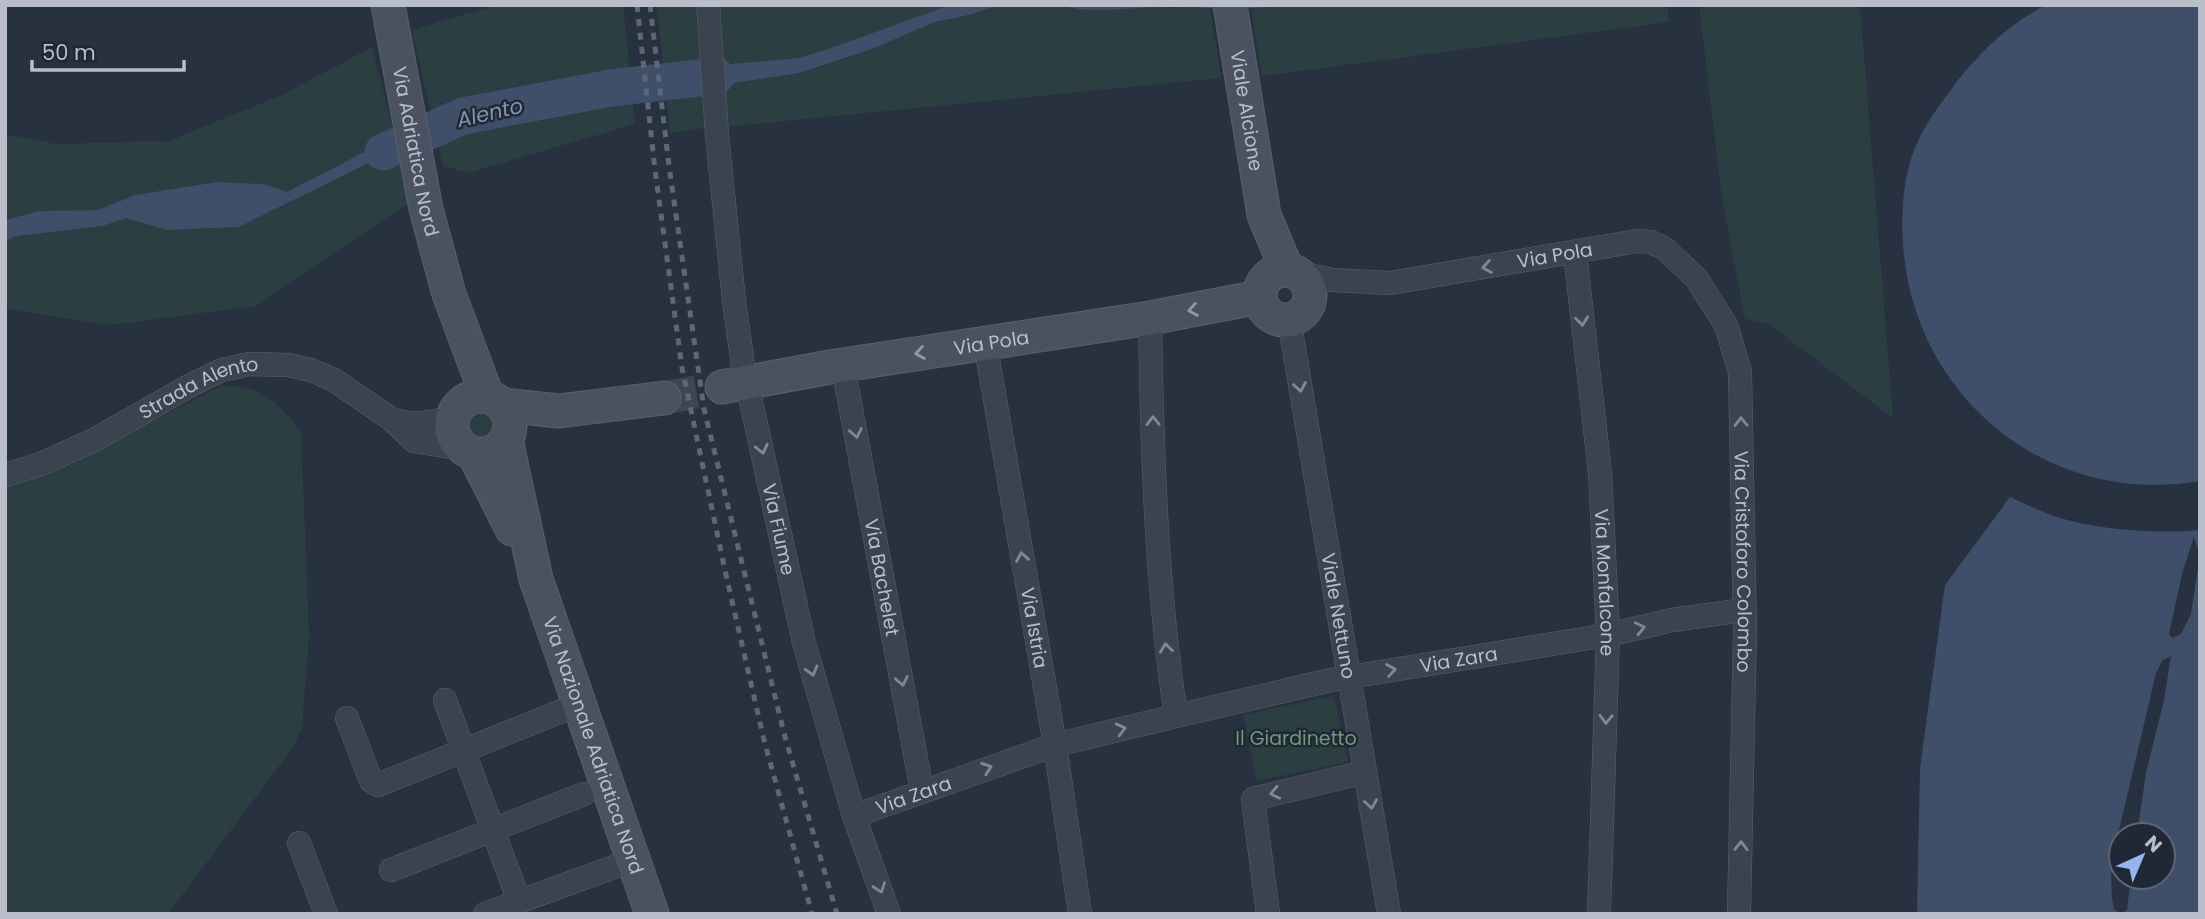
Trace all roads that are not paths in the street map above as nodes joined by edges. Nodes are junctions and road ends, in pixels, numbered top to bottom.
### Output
1 (708, 5) edge
2 (1230, 5) edge
3 (390, 11) edge
4 (1651, 242) joint
5 (1575, 253) junction
6 (1276, 280) junction
7 (1150, 318) junction
8 (1289, 319) junction
9 (985, 342) junction
10 (843, 366) junction
11 (735, 385) junction
12 (664, 398) tunnel mouth
13 (391, 419) junction
14 (482, 425) junction
15 (5, 475) edge
16 (1744, 610) junction
17 (1608, 635) junction
18 (1348, 678) junction
19 (445, 700) dead end
20 (579, 704) junction
21 (1176, 716) junction
22 (347, 718) dead end
23 (1055, 745) junction
24 (464, 749) junction
25 (1366, 772) junction
26 (922, 790) junction
27 (584, 794) dead end
28 (854, 816) junction
29 (493, 830) junction
30 (299, 843) dead end
31 (633, 860) junction
32 (391, 870) dead end
33 (519, 901) junction
34 (326, 914) edge
35 (485, 914) edge
36 (652, 914) edge
37 (889, 914) edge
38 (1080, 914) edge
39 (1268, 914) edge
40 (1388, 914) edge
41 (1600, 914) edge
42 (1740, 914) edge

1 - 11 street, Via Fiume
2 - 6 street, Viale Alcione
3 - 14 street, Via Adriatica Nord
4 - 5 street, Via Pola
16 -> 4 street, Via Cristoforo Colombo
5 -> 6 street, Via Pola
5 -> 17 street, Via Monfalcone
6 -> 7 street, Via Pola
6 - 8 street
6 - 8 street
7 - 9 street, Via Pola
21 -> 7 street
8 -> 18 street, Viale Nettuno
9 -> 10 street, Via Pola
23 -> 9 street, Via Istria
10 - 11 street, Via Pola
10 -> 26 street, Via Bachelet
11 -> 28 street, Via Fiume
12 - 14 street
13 - 14 street, Strada Alento
13 - 14 street, Strada Alento
13 - 15 street, Strada Alento
14 - 20 street, Via Nazionale Adriatica Nord
17 -> 16 street, Via Zara
42 -> 16 street, Via Cristoforo Colombo
18 -> 17 street, Via Zara
17 -> 41 street, Via Monfalcone
18 - 21 street, Via Zara
18 - 25 street, Viale Nettuno
19 - 24 street
20 - 24 street
20 - 31 street, Via Nazionale Adriatica Nord
23 -> 21 street, Via Zara
22 - 24 street
26 -> 23 street, Via Zara
23 - 38 street, Via Istria
24 - 29 street
25 -> 39 street
25 -> 40 street, Viale Nettuno
26 - 28 street, Via Zara
27 - 29 street
28 -> 37 street, Via Fiume
29 - 32 street
29 - 33 street
30 - 34 street
31 - 33 street
31 - 36 street, Via Nazionale Adriatica Nord
33 - 35 street

